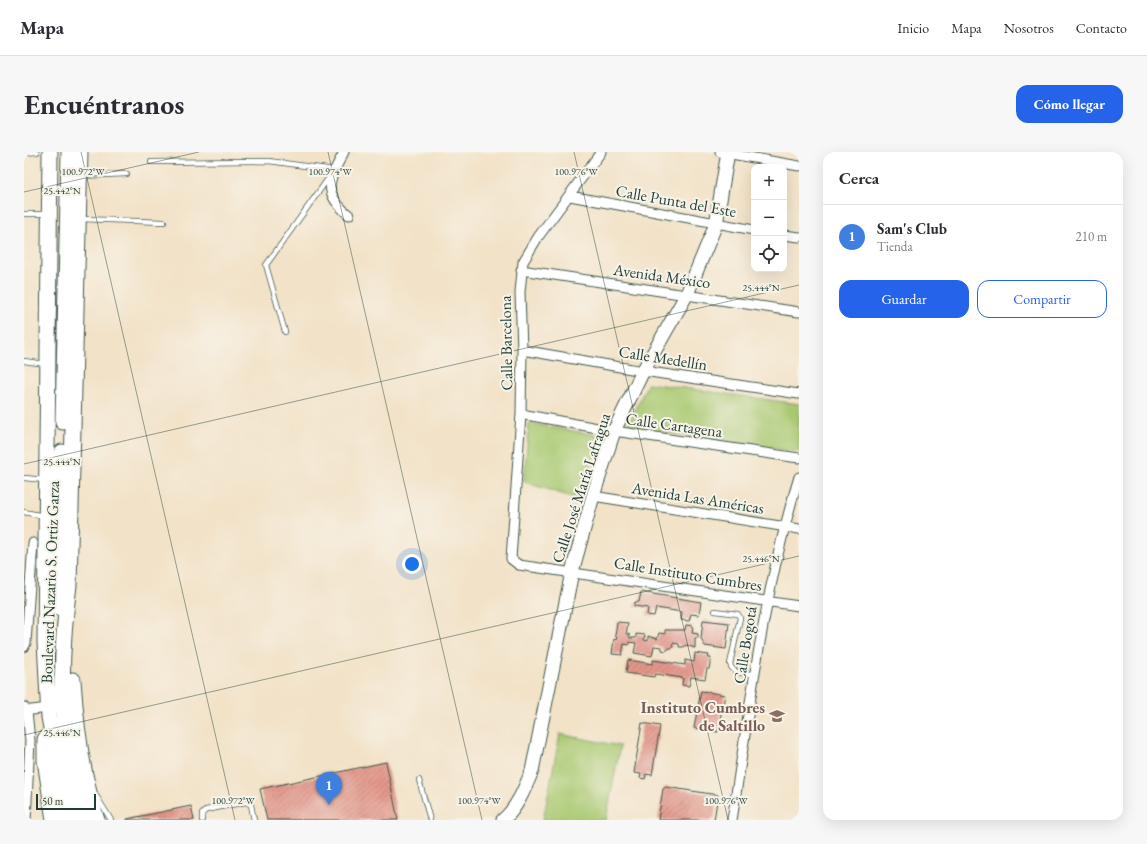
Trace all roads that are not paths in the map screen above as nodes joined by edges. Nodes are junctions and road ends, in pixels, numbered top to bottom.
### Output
1 (37, 152) edge
2 (50, 152) edge
3 (69, 152) edge
4 (80, 152) edge
5 (344, 152) edge
6 (601, 152) edge
7 (725, 152) edge
8 (24, 153) edge
9 (151, 162) dead end
10 (799, 166) edge
11 (334, 170) junction
12 (127, 174) dead end
13 (80, 176) junction
14 (570, 196) junction
15 (24, 214) edge
16 (50, 214) junction
17 (348, 215) dead end
18 (79, 219) junction
19 (164, 222) dead end
20 (716, 224) junction
21 (751, 230) edge
22 (787, 235) edge
23 (799, 237) edge
24 (521, 270) junction
25 (688, 294) junction
26 (799, 312) edge
27 (285, 332) dead end
28 (522, 350) junction
29 (24, 361) edge
30 (49, 364) junction
31 (643, 371) junction
32 (799, 394) edge
33 (521, 414) junction
34 (614, 431) junction
35 (799, 458) edge
36 (799, 477) edge
37 (24, 478) edge
38 (46, 480) junction
39 (593, 496) junction
40 (24, 512) edge
41 (46, 516) junction
42 (784, 526) junction
43 (799, 529) edge
44 (34, 543) edge
45 (511, 559) joint
46 (572, 572) junction
47 (69, 585) junction
48 (767, 602) junction
49 (799, 606) edge
50 (715, 611) dead end
51 (45, 642) junction
52 (25, 645) edge
53 (755, 674) junction
54 (63, 703) junction
55 (25, 710) edge
56 (48, 712) junction
57 (85, 777) junction
58 (419, 780) dead end
59 (70, 815) edge
60 (26, 820) edge
61 (97, 820) edge
62 (111, 820) edge
63 (202, 820) edge
64 (254, 820) edge
65 (430, 820) edge
66 (502, 820) edge
67 (732, 820) edge

1 - 8 lane
2 - 16 highway, Boulevard Nazario S. Ortiz Garza
3 - 54 highway
4 - 13 highway, Boulevard Nazario S. Ortiz Garza
5 - 11 street
6 - 14 street, Calle Barcelona
7 - 10 street
7 - 20 main road, Calle José María Lafragua
9 - 11 lane
11 - 17 street
11 - 27 lane
12 - 13 lane
13 - 18 highway, Boulevard Nazario S. Ortiz Garza
14 - 20 street, Calle Punta del Este
14 - 24 street, Calle Barcelona
15 - 16 lane
16 - 30 highway, Boulevard Nazario S. Ortiz Garza
18 - 19 lane
18 - 47 highway, Boulevard Nazario S. Ortiz Garza
20 - 21 street, Calle Punta del Este
20 - 25 main road, Calle José María Lafragua
22 - 23 street
24 - 25 street, Avenida México
24 - 28 street, Calle Barcelona
25 - 26 street, Avenida México
25 - 31 main road, Calle José María Lafragua
28 - 31 street, Calle Medellín
28 - 33 street, Calle Barcelona
29 - 30 lane
30 - 38 highway, Boulevard Nazario S. Ortiz Garza
31 - 32 street, Calle Medellín
31 - 34 main road, Calle José María Lafragua
33 - 34 street, Calle Cartagena
33 - 45 street, Calle Barcelona
34 - 35 street, Calle Cartagena
34 - 39 main road, Calle José María Lafragua
36 - 42 street, Calle Bogotá
37 - 38 lane
38 - 41 highway, Boulevard Nazario S. Ortiz Garza
39 - 42 street, Avenida Las Américas
39 - 46 main road, Calle José María Lafragua
40 - 41 lane
41 - 44 highway, Boulevard Nazario S. Ortiz Garza
42 - 43 street, Avenida Las Américas
42 - 48 street, Calle Bogotá
44 - 51 highway, Boulevard Nazario S. Ortiz Garza
44 - 52 street
45 - 46 street, Calle Instituto Cumbres
46 - 48 street, Calle Instituto Cumbres
46 - 66 main road, Calle José María Lafragua
47 - 54 highway, Boulevard Nazario S. Ortiz Garza
47 - 57 highway
48 - 49 street, Calle Instituto Cumbres
48 - 53 street, Calle Bogotá
50 - 53 lane
51 - 52 street
51 - 56 highway, Boulevard Nazario S. Ortiz Garza
53 - 67 street, Calle Bogotá
54 - 59 highway, Boulevard Nazario S. Ortiz Garza
55 - 56 street
55 - 60 street
56 - 59 highway, Boulevard Nazario S. Ortiz Garza
57 - 61 highway
57 - 62 lane
58 - 65 lane
63 - 64 lane

